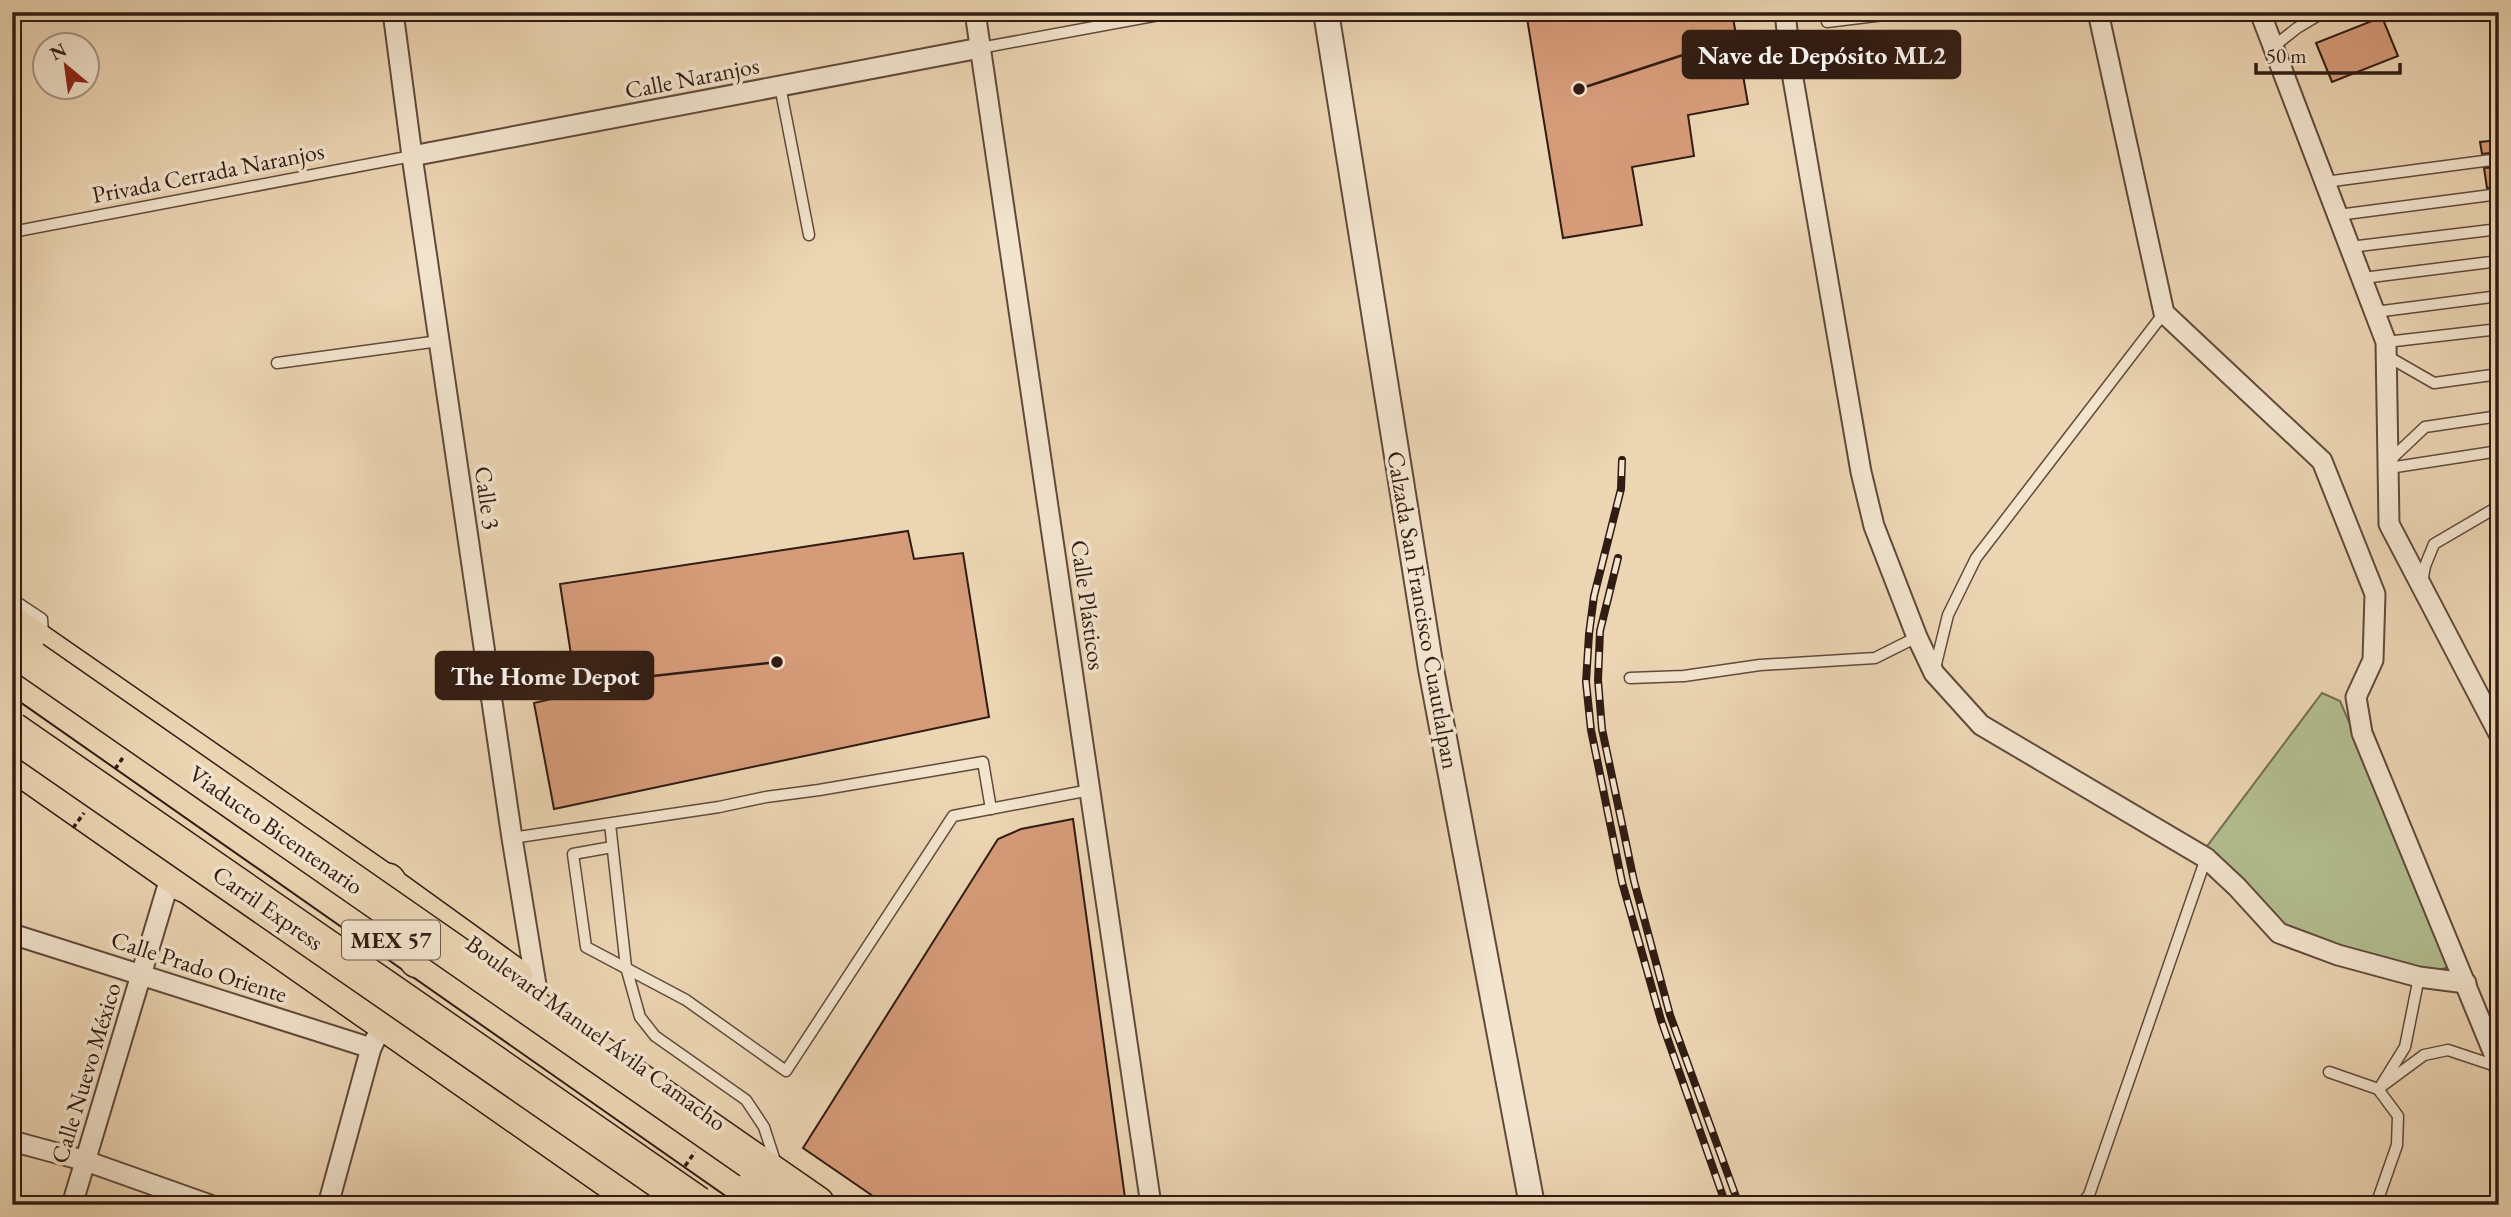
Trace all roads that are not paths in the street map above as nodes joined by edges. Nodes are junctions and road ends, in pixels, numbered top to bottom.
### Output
1 (393, 12) edge
2 (975, 12) edge
3 (1175, 12) edge
4 (1326, 12) edge
5 (1785, 12) edge
6 (1908, 12) edge
7 (2098, 12) edge
8 (2260, 12) edge
9 (2324, 12) edge
10 (1827, 22) dead end
11 (2273, 47) junction
12 (981, 48) junction
13 (780, 86) junction
14 (412, 156) junction
15 (2499, 159) edge
16 (2325, 182) junction
17 (2499, 194) edge
18 (2338, 215) junction
19 (2499, 229) edge
20 (12, 232) edge
21 (809, 235) dead end
22 (2350, 247) junction
23 (2499, 261) edge
24 (2363, 278) junction
25 (2499, 296) edge
26 (2375, 312) junction
27 (2164, 313) junction
28 (2499, 329) edge
29 (439, 341) junction
30 (2386, 349) junction
31 (277, 363) dead end
32 (2499, 374) edge
33 (2499, 416) edge
34 (2499, 451) edge
35 (2389, 464) junction
36 (2499, 506) edge
37 (2422, 587) junction
38 (12, 599) edge
39 (12, 622) edge
40 (1917, 638) junction
41 (28, 645) edge
42 (1934, 673) junction
43 (12, 675) edge
44 (1630, 678) dead end
45 (12, 713) edge
46 (12, 731) edge
47 (2499, 734) edge
48 (12, 747) edge
49 (12, 764) edge
50 (1090, 790) junction
51 (991, 809) junction
52 (610, 824) junction
53 (512, 838) junction
54 (612, 847) junction
55 (2206, 859) junction
56 (177, 879) junction
57 (387, 881) junction
58 (319, 925) junction
59 (12, 934) edge
60 (418, 959) junction
61 (626, 967) junction
62 (142, 973) junction
63 (2419, 977) junction
64 (2466, 983) junction
65 (537, 991) junction
66 (377, 1036) junction
67 (2499, 1067) edge
68 (2329, 1072) dead end
69 (2378, 1089) junction
70 (12, 1140) edge
71 (86, 1161) junction
72 (775, 1161) junction
73 (686, 1194) edge
74 (72, 1205) edge
75 (210, 1205) edge
76 (328, 1205) edge
77 (642, 1205) edge
78 (719, 1205) edge
79 (769, 1205) edge
80 (816, 1205) edge
81 (835, 1205) edge
82 (1151, 1205) edge
83 (1532, 1205) edge
84 (2081, 1205) edge
85 (2376, 1205) edge

1 - 14 street, Calle 3
2 - 12 street, Calle Plásticos
3 - 12 lane
4 - 83 street, Calzada San Francisco Cuautlalpan
5 - 40 street
6 - 10 lane
7 - 27 street
8 - 11 street
9 - 11 lane
11 - 16 street
12 - 13 street, Calle Naranjos
12 - 50 street, Calle Plásticos
13 - 14 street, Calle Naranjos
13 - 21 lane
14 - 20 lane, Privada Cerrada Naranjos
14 - 29 street, Calle 3
15 - 16 lane
16 - 18 street
17 - 18 lane
18 - 22 street
19 - 22 lane
22 - 24 street
23 - 24 lane
24 - 26 street
25 - 26 lane
26 - 30 street
27 - 42 lane
27 - 64 street
28 - 30 lane
29 - 31 lane
29 - 53 street, Calle 3
30 - 32 lane
30 - 35 street
33 - 35 lane
34 - 35 lane
35 - 37 street
36 - 37 lane
37 - 47 street
38 - 41 lane
39 - 41 main road, Boulevard Manuel Ávila Camacho
40 - 42 street
40 - 44 lane
41 - 57 main road, Boulevard Manuel Ávila Camacho
41 - 80 highway, Viaducto Bicentenario, bridge
42 - 55 street
43 - 60 highway, Boulevard Manuel Ávila Camacho / MEX 57
45 - 58 highway, MEX 57
46 - 73 highway, Carril Express, bridge
48 - 73 highway
49 - 56 main road
50 - 51 lane
50 - 82 street, Calle Plásticos
51 - 52 lane
51 - 61 lane
52 - 53 lane
52 - 54 lane
53 - 65 street, Calle 3
54 - 61 lane
54 - 61 lane
55 - 63 street
55 - 84 lane
56 - 58 highway
56 - 62 street, Calle Nuevo México
56 - 66 main road
57 - 60 highway
57 - 65 main road, Boulevard Manuel Ávila Camacho
58 - 78 highway, MEX 57
59 - 62 street, Calle Prado Oriente
60 - 79 highway, Boulevard Manuel Ávila Camacho / MEX 57
61 - 72 lane
62 - 66 street, Calle Prado Oriente
62 - 71 street, Calle Nuevo México
63 - 64 street
63 - 69 lane
64 - 67 street
65 - 72 main road, Boulevard Manuel Ávila Camacho
66 - 76 street
66 - 77 main road
67 - 69 lane
68 - 69 lane
69 - 85 lane
70 - 71 street
71 - 74 street, Calle Nuevo México
71 - 75 street
72 - 81 main road, Boulevard Manuel Ávila Camacho

